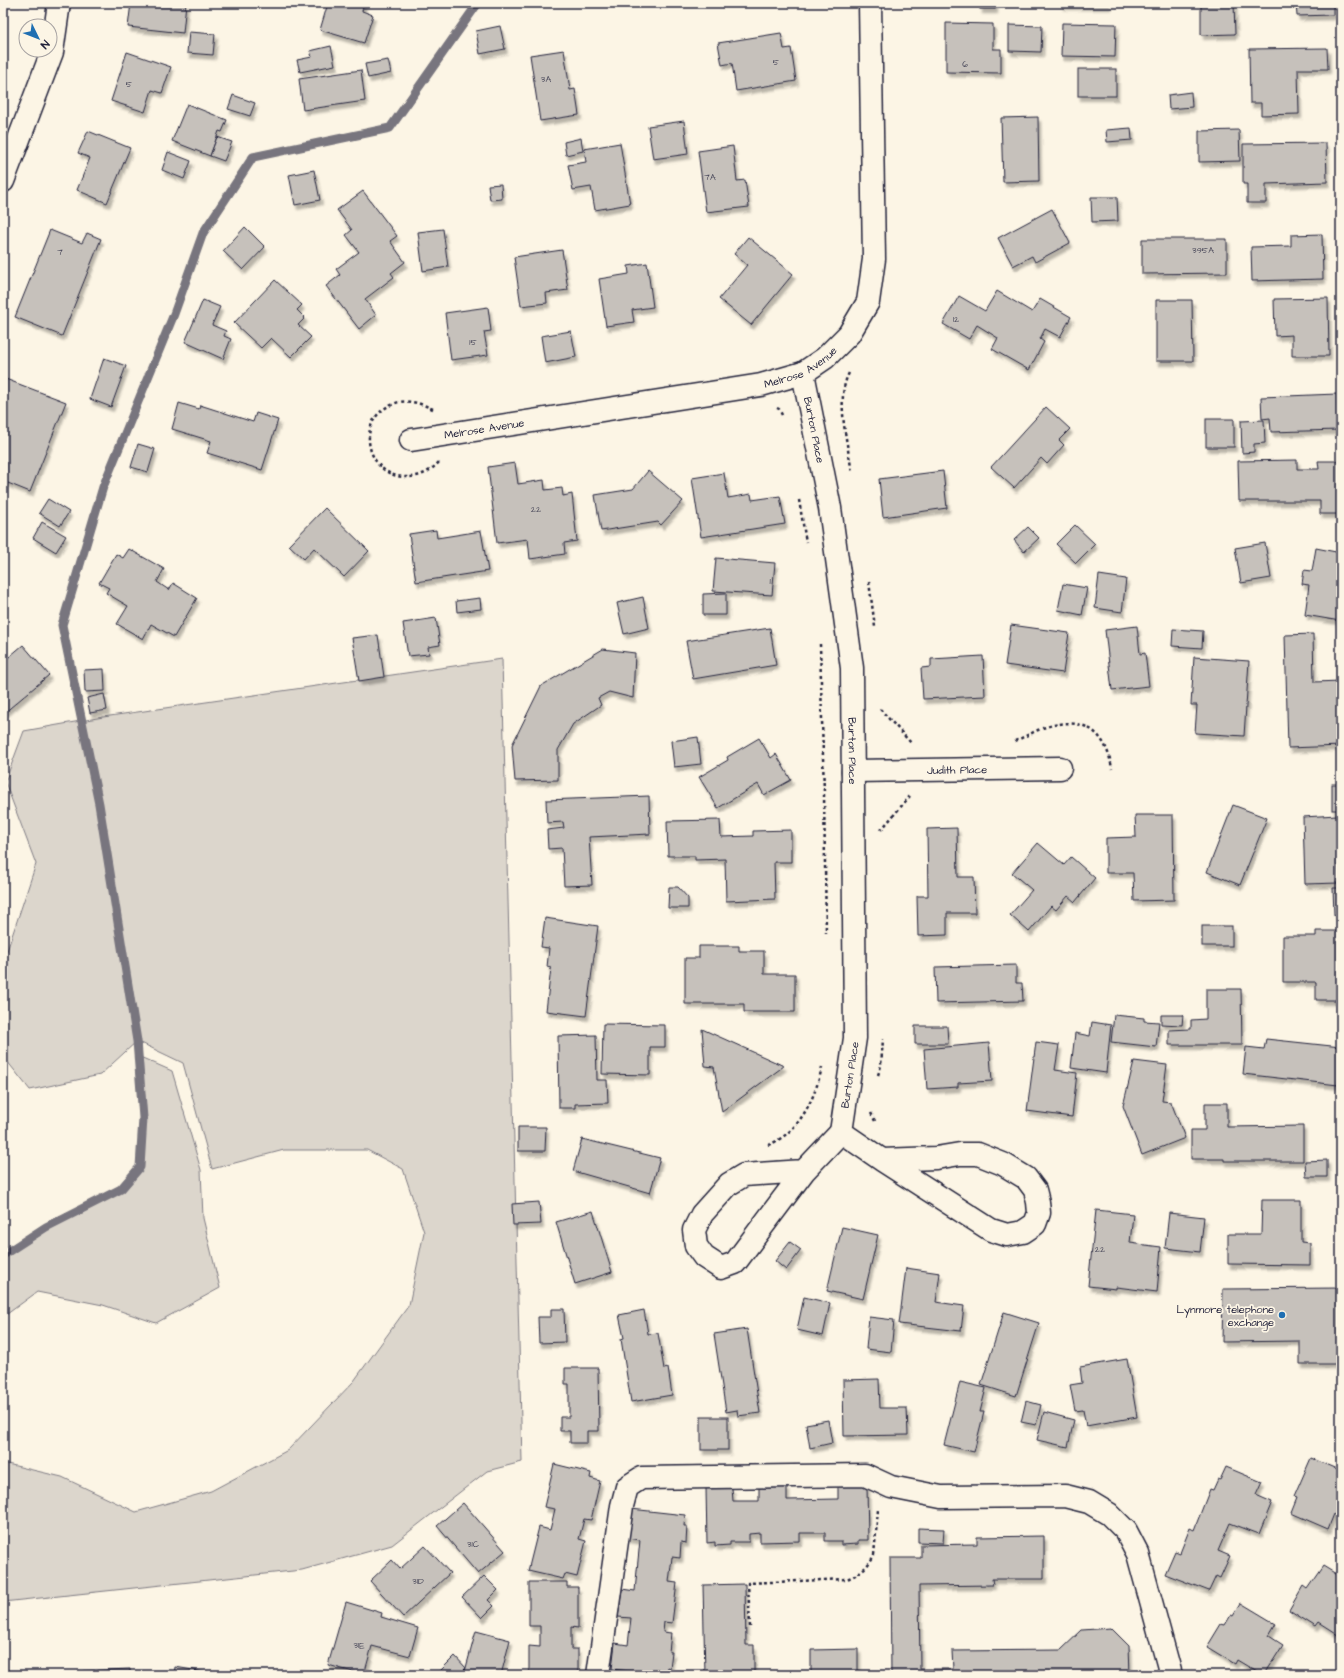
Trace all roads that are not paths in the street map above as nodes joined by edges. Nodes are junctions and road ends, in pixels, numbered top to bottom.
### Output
1 (59, 3) edge
2 (870, 3) edge
3 (3, 181) edge
4 (803, 373) junction
5 (411, 440) dead end
6 (1060, 768) dead end
7 (853, 771) junction
8 (841, 1132) junction
9 (882, 1160) junction
10 (804, 1171) junction
11 (598, 1675) edge
12 (1171, 1675) edge

1 - 3 street
2 - 4 street, Melrose Avenue
4 - 5 street, Melrose Avenue
4 - 7 street, Burton Place
6 - 7 street, Judith Place
7 - 8 street, Burton Place
8 - 9 street
8 - 10 street
9 - 9 street
10 - 10 street
11 - 12 street

